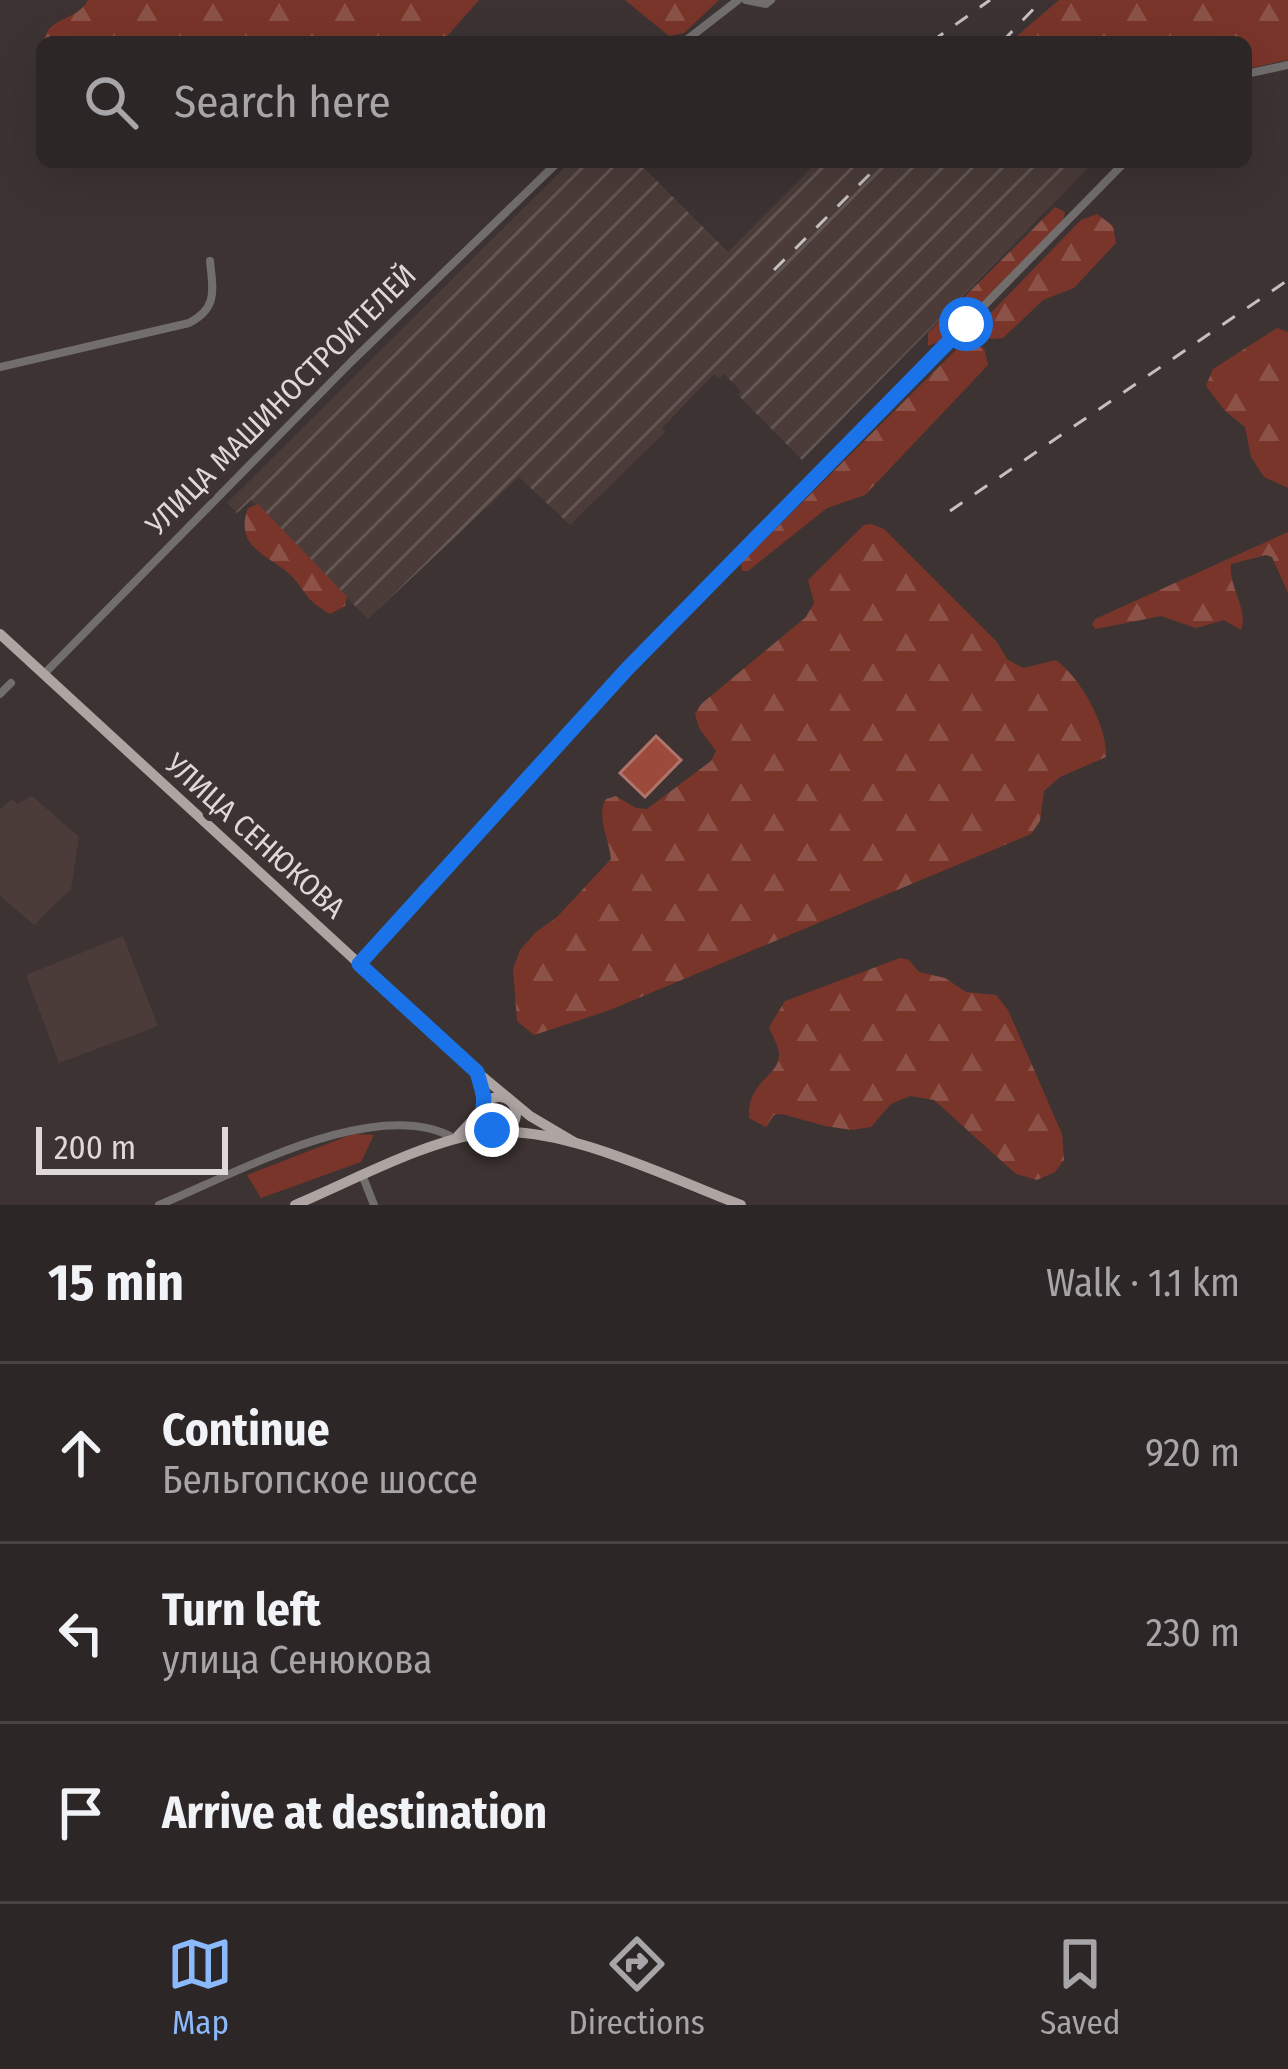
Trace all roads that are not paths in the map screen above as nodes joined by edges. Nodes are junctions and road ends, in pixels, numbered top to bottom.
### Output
1 (742, 0) edge
2 (771, 0) edge
3 (692, 36) edge
4 (1288, 65) edge
5 (1252, 73) edge
6 (552, 168) edge
7 (1119, 168) edge
8 (210, 261) dead end
9 (0, 367) edge
10 (0, 634) edge
11 (43, 675) junction
12 (11, 683) dead end
13 (0, 694) edge
14 (359, 964) junction
15 (477, 1072) junction
16 (510, 1100) junction
17 (483, 1108) junction
18 (498, 1132) junction
19 (455, 1139) junction
20 (574, 1142) junction
21 (362, 1177) junction
22 (159, 1205) edge
23 (295, 1205) edge
24 (374, 1205) edge
25 (741, 1205) edge

1 - 2 street
1 - 3 street
4 - 5 street
6 - 11 street, УЛИЦА МАШИНОСТРОИТЕЛЕЙ
7 - 14 street
8 - 9 street
10 - 11 main road, УЛИЦА СЕНЮКОВА
11 - 14 main road, УЛИЦА СЕНЮКОВА
12 - 13 street
14 - 15 main road, УЛИЦА СЕНЮКОВА
15 - 16 main road, УЛИЦА СЕНЮКОВА
15 - 17 main road
16 - 17 main road
16 - 18 main road
16 - 20 main road, УЛИЦА СЕНЮКОВА
17 - 18 main road
17 - 19 main road
18 - 19 main road, УЛИЦА СЕНЮКОВА
18 - 20 main road, УЛИЦА СЕНЮКОВА
19 - 21 main road
19 - 22 street
20 - 25 main road, УЛИЦА СЕНЮКОВА
21 - 23 main road
21 - 24 street

